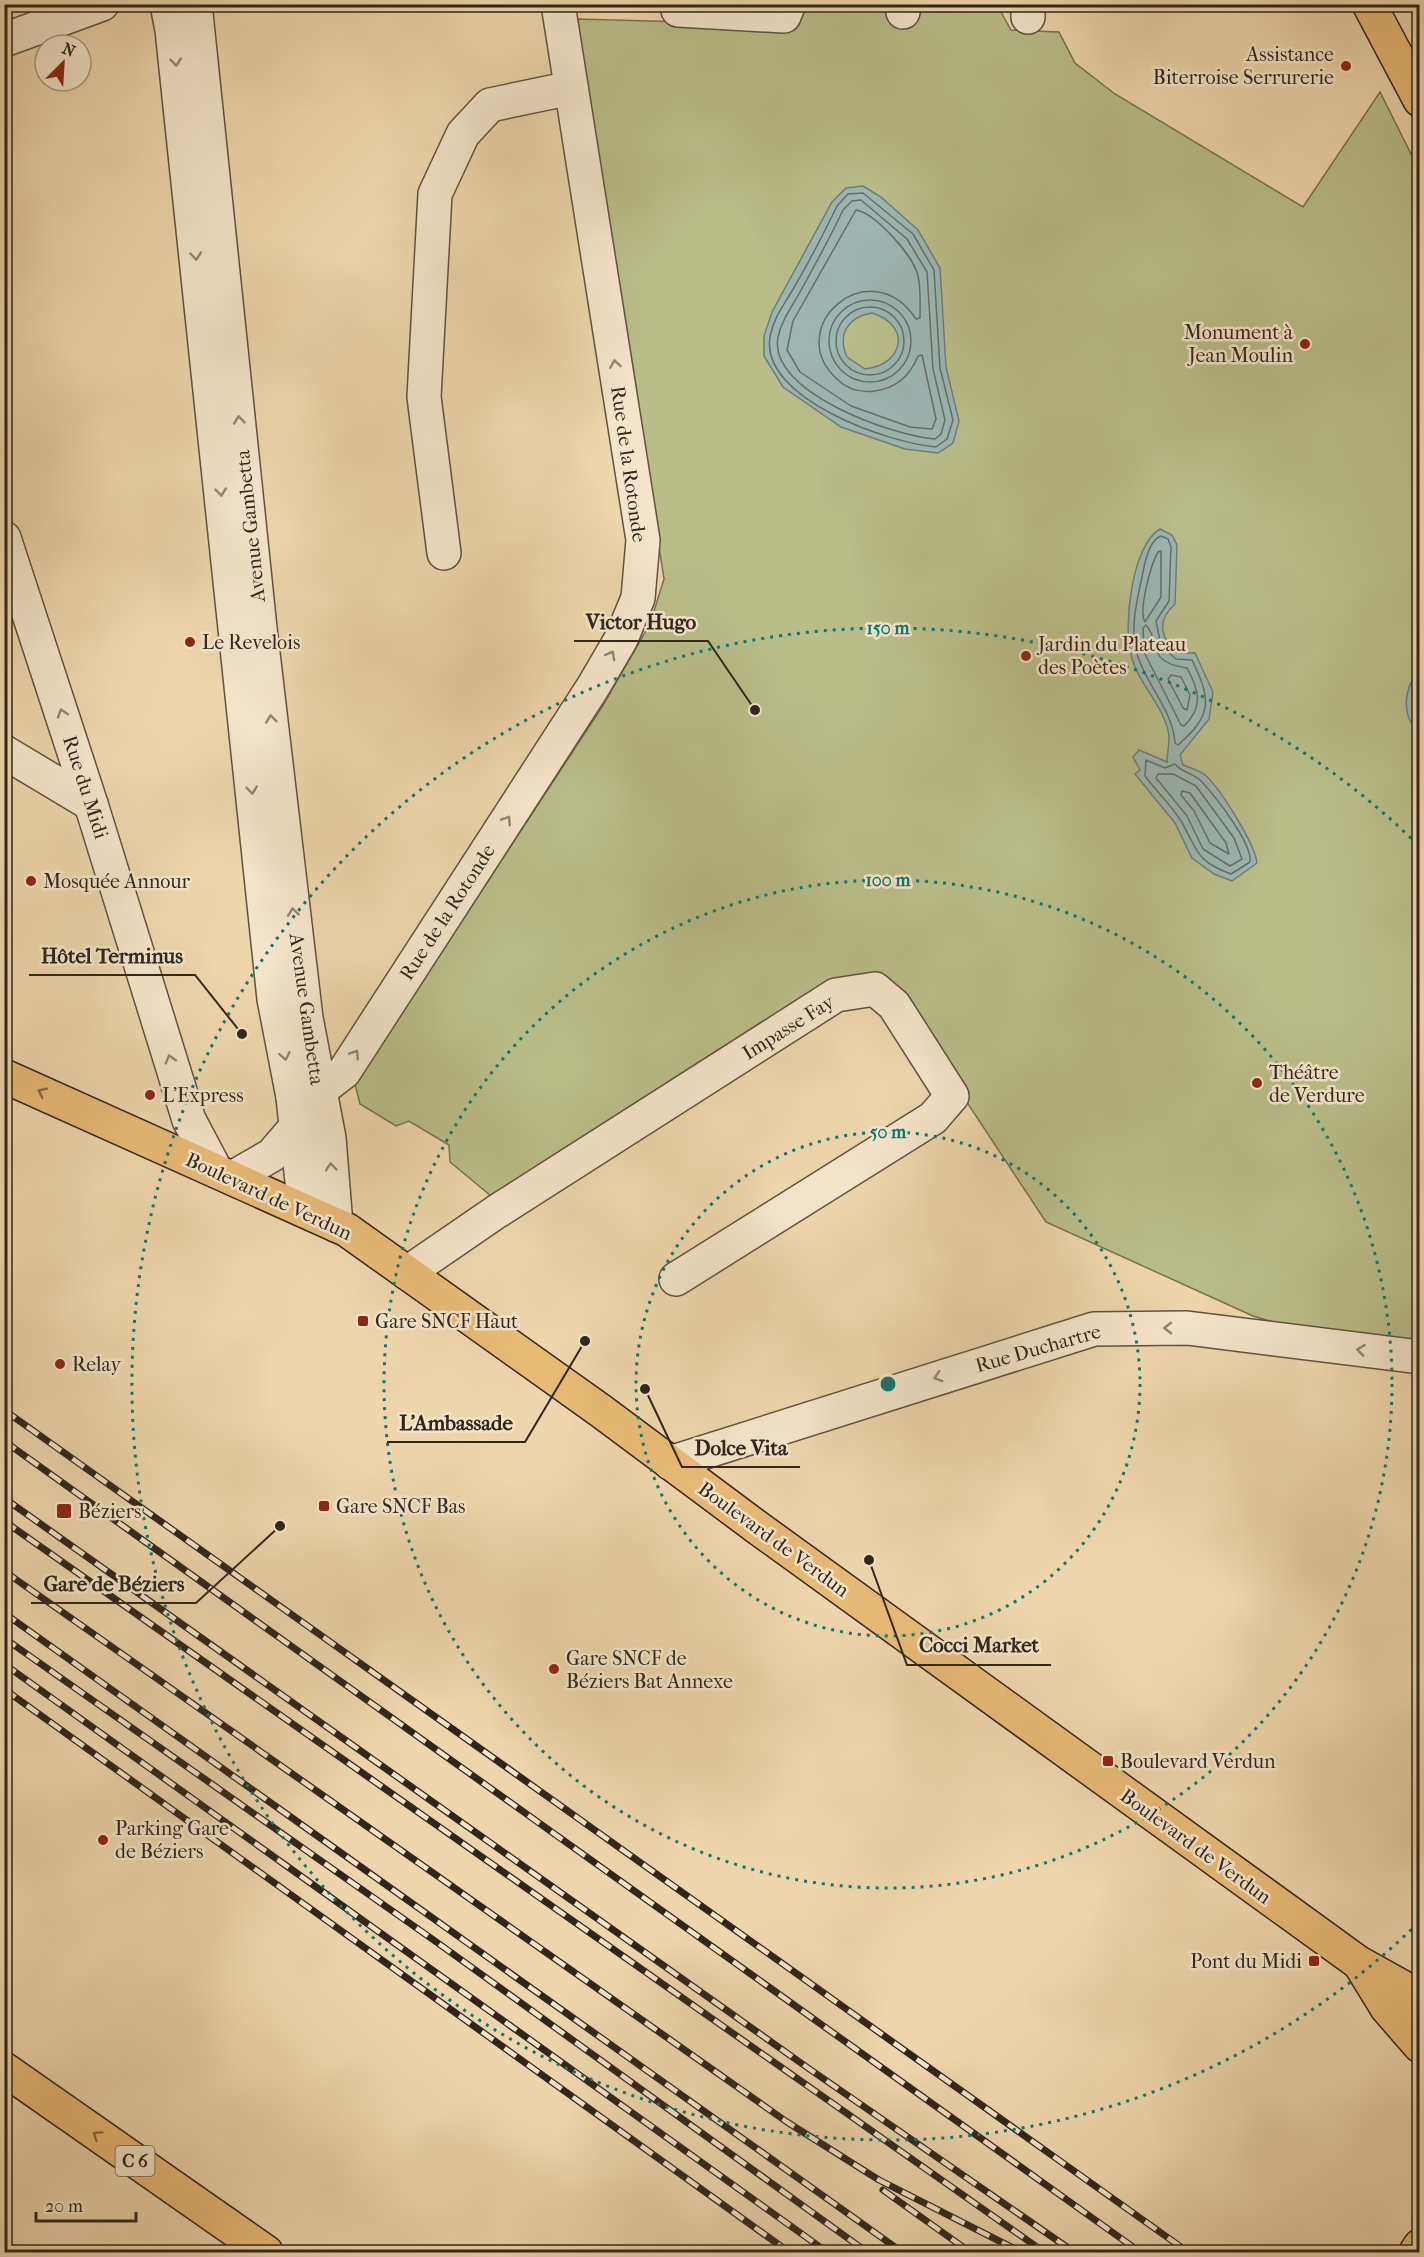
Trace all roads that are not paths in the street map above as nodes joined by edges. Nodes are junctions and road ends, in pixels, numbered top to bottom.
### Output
1 (102, 4) edge
2 (167, 4) edge
3 (195, 4) edge
4 (558, 4) edge
5 (1369, 4) edge
6 (678, 10) dead end
7 (787, 10) edge
8 (4, 40) edge
9 (571, 88) junction
10 (1419, 100) edge
11 (4, 538) edge
12 (444, 553) dead end
13 (248, 628) junction
14 (4, 752) edge
15 (92, 804) junction
16 (4, 1076) edge
17 (302, 1105) junction
18 (224, 1174) junction
19 (305, 1210) junction
20 (336, 1226) junction
21 (407, 1273) junction
22 (676, 1279) dead end
23 (1419, 1357) edge
24 (670, 1463) junction
25 (1359, 1963) junction
26 (1419, 1997) edge
27 (1419, 2046) edge
28 (4, 2068) edge
29 (1419, 2246) edge
30 (266, 2253) edge
31 (1416, 2253) edge

1 - 8 street
2 -> 13 street, Avenue Gambetta
13 -> 3 street, Avenue Gambetta
4 - 9 street, Rue de la Rotonde
5 - 10 main road
6 - 7 street
9 - 12 street
17 -> 9 street, Rue de la Rotonde
15 -> 11 street, Rue du Midi
13 - 17 street, Avenue Gambetta
14 - 15 street
18 -> 15 street, Rue du Midi
18 -> 16 main road, Boulevard de Verdun
17 - 18 street
17 - 19 street, Avenue Gambetta
20 -> 17 street, Avenue Gambetta
18 - 19 main road, Boulevard de Verdun
19 - 20 main road, Boulevard de Verdun
20 - 21 main road, Boulevard de Verdun
21 - 22 street, Impasse Fay
21 - 24 main road, Boulevard de Verdun
23 -> 24 street, Rue Duchartre
24 - 25 main road, Boulevard de Verdun
25 - 26 main road, Boulevard de Verdun
25 - 27 main road, Boulevard de Verdun
30 -> 28 main road, C 6
29 - 31 main road

